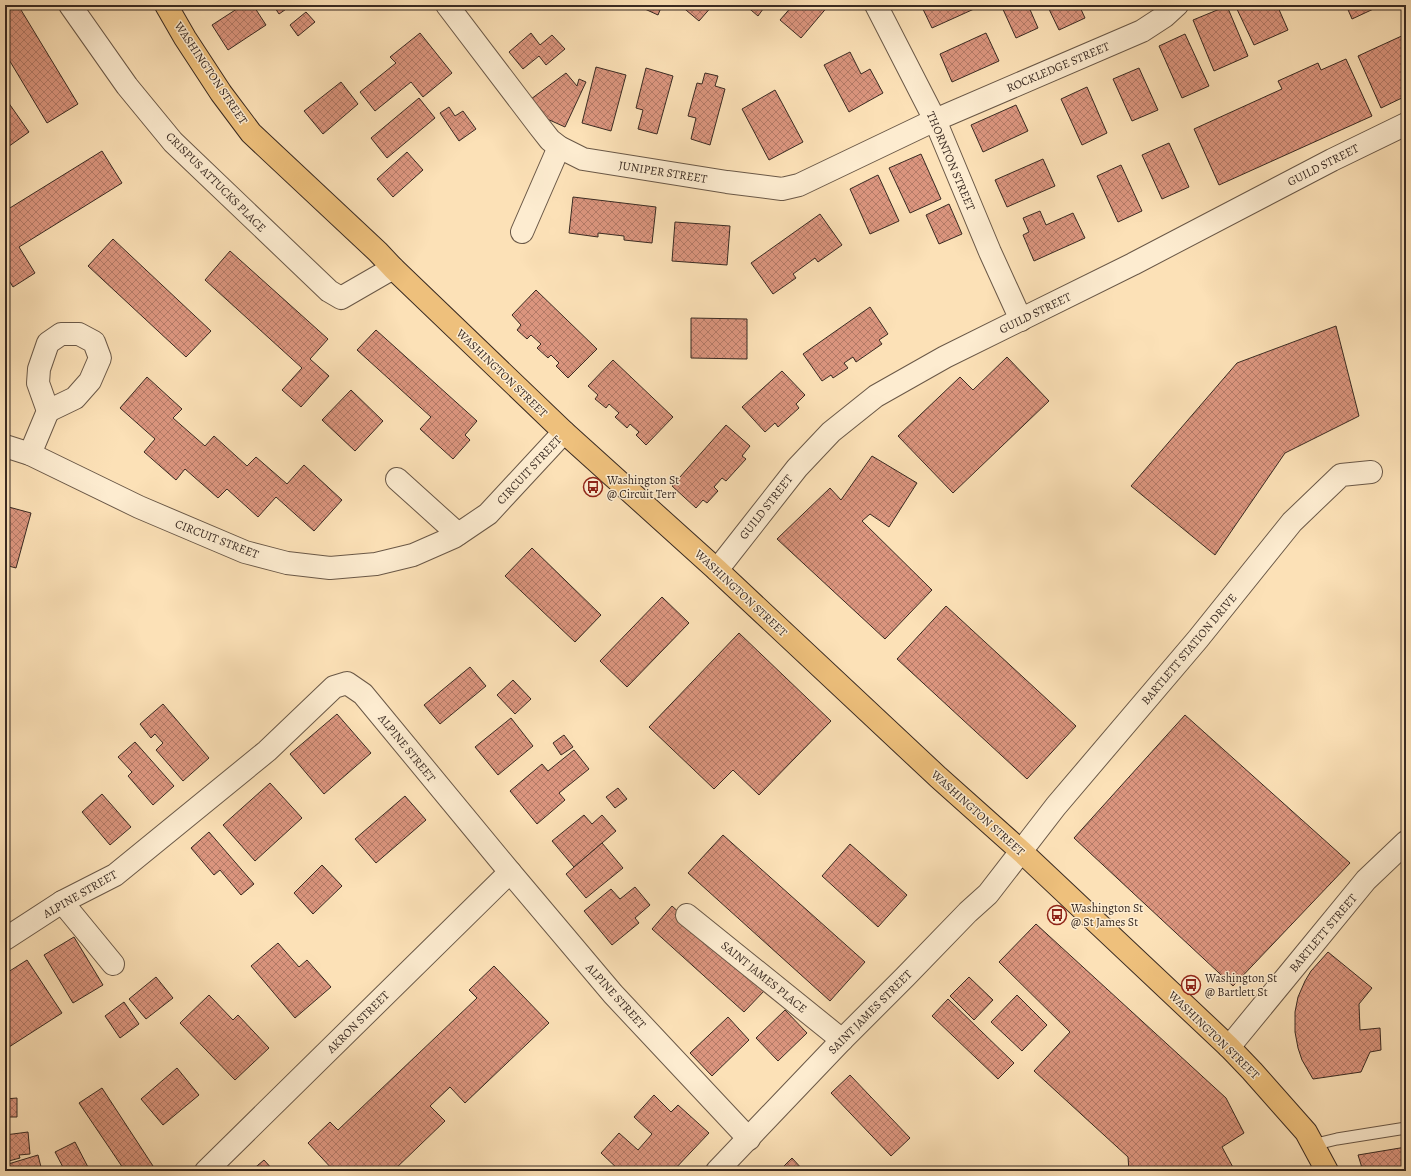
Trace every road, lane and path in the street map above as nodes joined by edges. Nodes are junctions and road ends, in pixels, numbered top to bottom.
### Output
1 (70, 5) edge
2 (447, 5) edge
3 (876, 5) edge
4 (1177, 5) edge
5 (169, 6) edge
6 (935, 120) junction
7 (1406, 124) edge
8 (559, 147) junction
9 (522, 232) dead end
10 (393, 268) junction
11 (1021, 320) junction
12 (48, 412) dead end
13 (564, 432) junction
14 (5, 446) edge
15 (30, 454) junction
16 (1371, 472) dead end
17 (397, 479) dead end
18 (458, 534) junction
19 (717, 570) junction
20 (1406, 842) edge
21 (1022, 852) junction
22 (510, 872) junction
23 (62, 902) junction
24 (687, 915) dead end
25 (5, 940) edge
26 (113, 964) dead end
27 (842, 1040) junction
28 (1229, 1047) junction
29 (1406, 1128) edge
30 (749, 1139) junction
31 (1312, 1145) junction
32 (206, 1171) edge
33 (717, 1171) edge
34 (1327, 1171) edge

1 - 10 street, CRISPUS ATTUCKS PLACE
2 - 8 street, JUNIPER STREET
3 - 6 street, THORNTON STREET
4 - 6 street, ROCKLEDGE STREET
5 - 10 main road, WASHINGTON STREET
6 - 8 street, JUNIPER STREET
6 - 11 street, THORNTON STREET
7 - 11 street, GUILD STREET
8 - 9 street
10 - 13 main road, WASHINGTON STREET
11 - 19 street, GUILD STREET
12 - 15 street
13 - 18 street, CIRCUIT STREET
13 - 19 main road, WASHINGTON STREET
14 - 15 street, CIRCUIT STREET
15 - 18 street, CIRCUIT STREET
16 - 21 street, BARTLETT STATION DRIVE
17 - 18 street
19 - 21 main road, WASHINGTON STREET
20 - 28 street, BARTLETT STREET
21 - 27 street, SAINT JAMES STREET
21 - 28 main road, WASHINGTON STREET
22 - 23 street, ALPINE STREET
22 - 30 street, ALPINE STREET
22 - 32 street, AKRON STREET
23 - 25 street, ALPINE STREET
23 - 26 street
24 - 27 street, SAINT JAMES PLACE
27 - 30 street, SAINT JAMES STREET
28 - 31 main road, WASHINGTON STREET
29 - 31 lane
30 - 33 street, SAINT JAMES STREET
31 - 34 main road, WASHINGTON STREET

